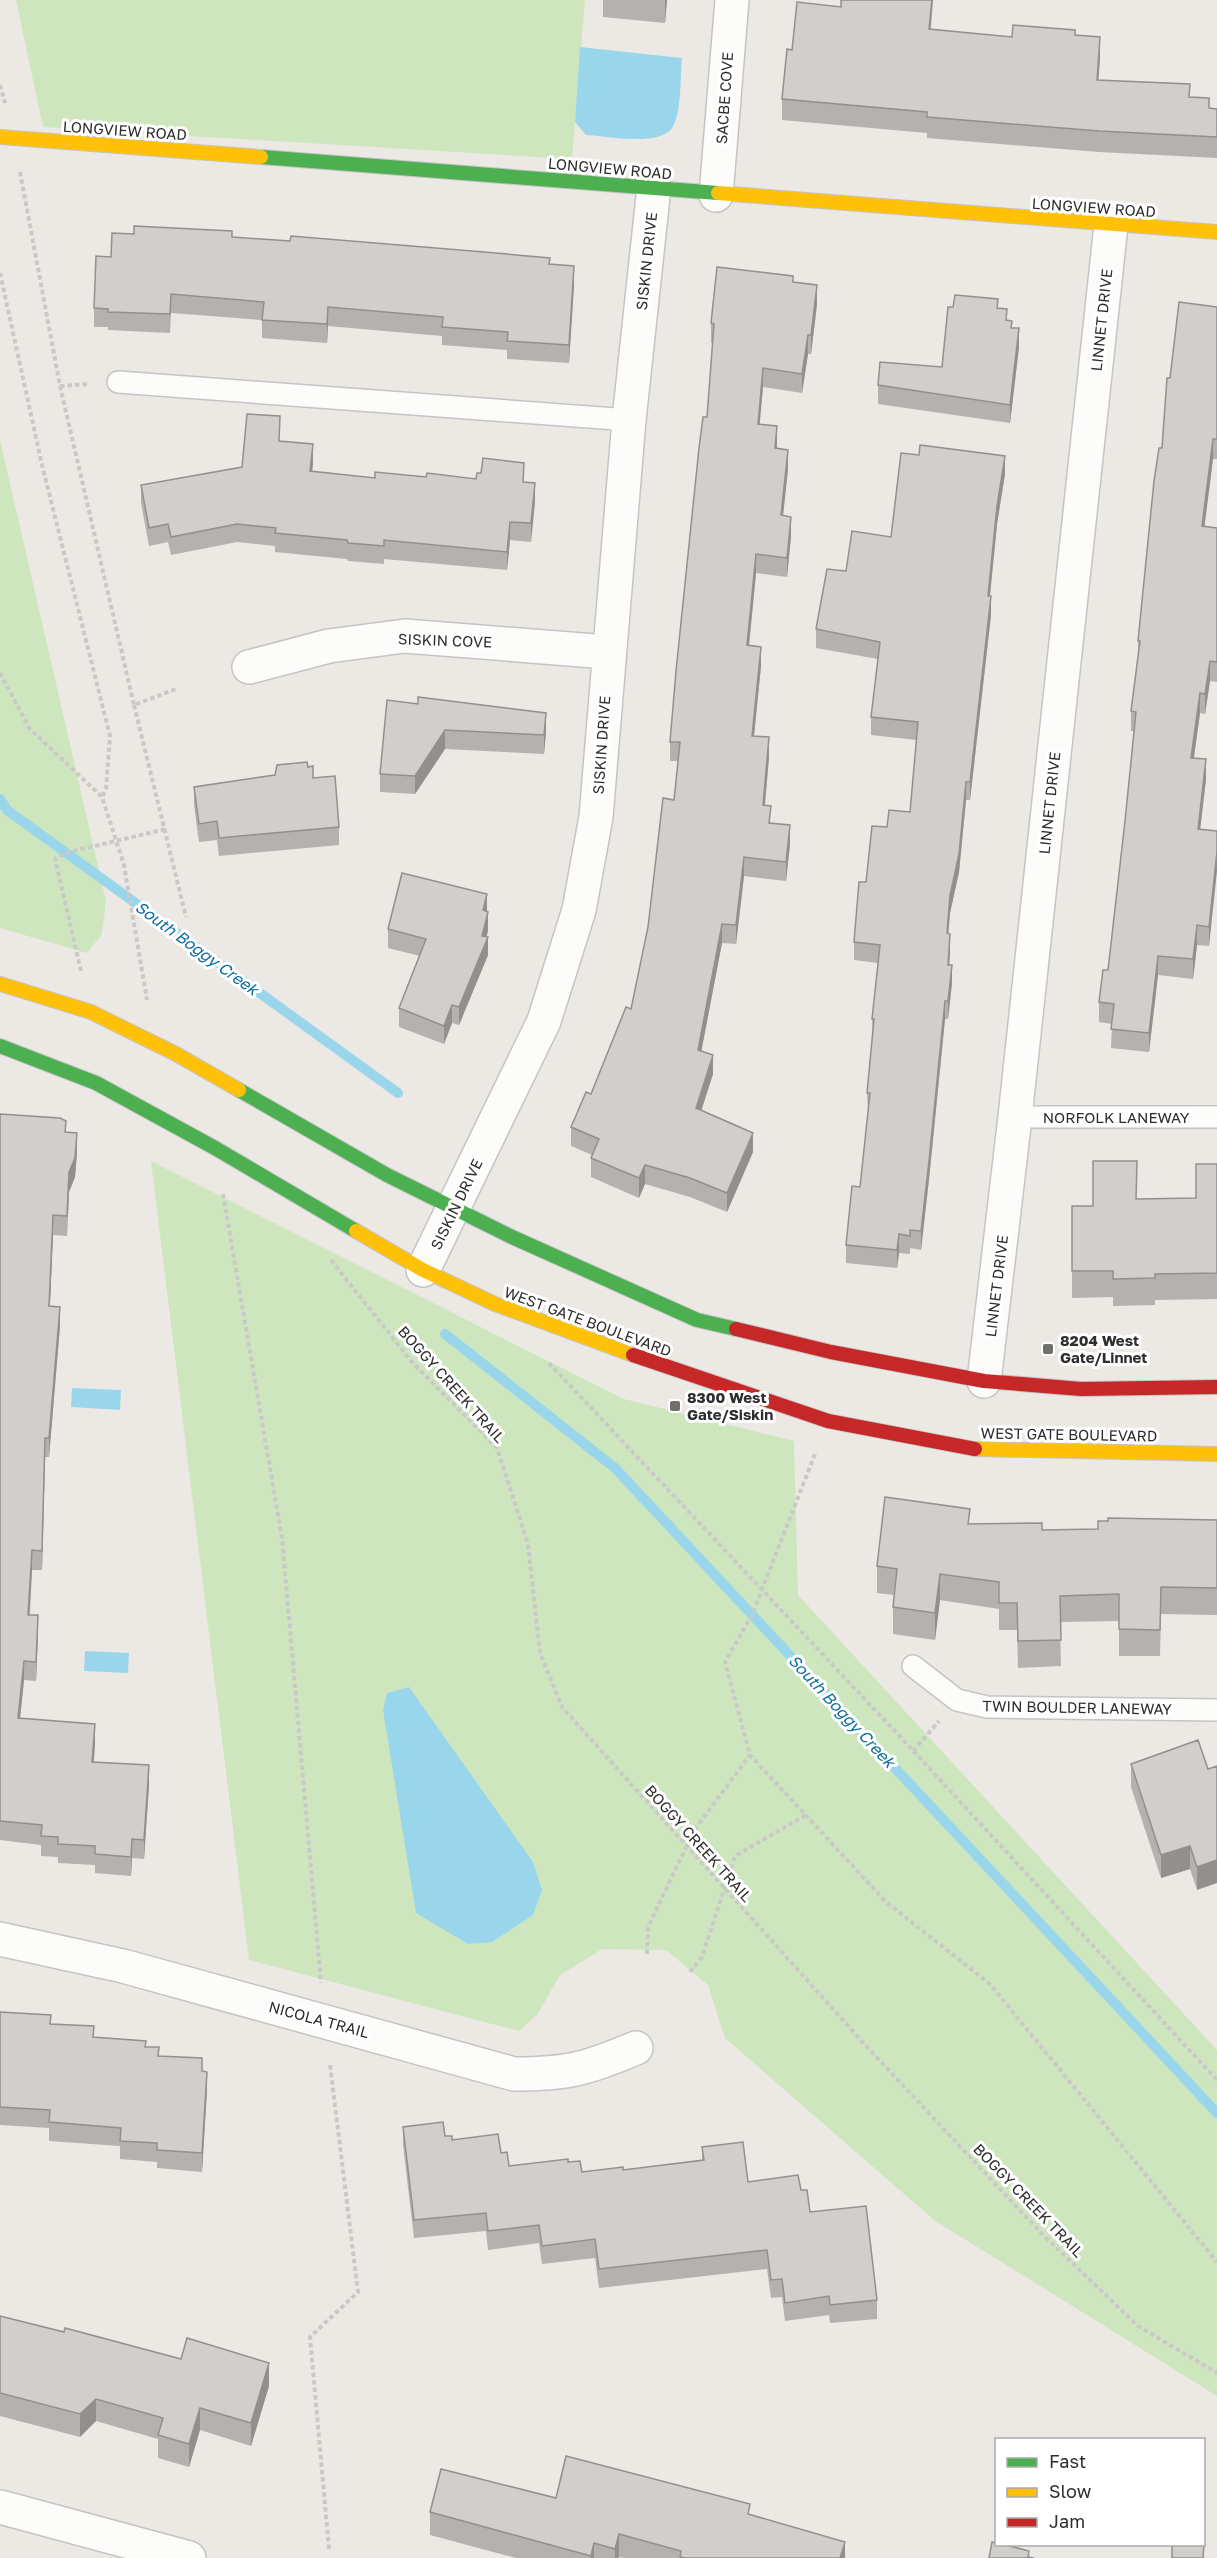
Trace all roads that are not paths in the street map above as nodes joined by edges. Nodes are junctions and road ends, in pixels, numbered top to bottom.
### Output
1 (732, 0) edge
2 (7, 137) edge
3 (654, 187) junction
4 (717, 195) junction
5 (1111, 225) junction
6 (1217, 232) edge
7 (118, 382) dead end
8 (629, 420) junction
9 (607, 652) junction
10 (249, 667) dead end
11 (0, 984) edge
12 (0, 1047) edge
13 (1015, 1117) junction
14 (1217, 1117) edge
15 (454, 1209) junction
16 (423, 1270) junction
17 (984, 1381) junction
18 (1217, 1387) edge
19 (1217, 1454) edge
20 (913, 1666) dead end
21 (1217, 1710) edge
22 (0, 1939) edge
23 (636, 2048) dead end
24 (0, 2507) edge
25 (189, 2558) edge

1 - 4 street, SACBE COVE
2 - 3 main road, LONGVIEW ROAD
3 - 4 main road, LONGVIEW ROAD
3 - 8 street, SISKIN DRIVE
4 - 5 main road, LONGVIEW ROAD
5 - 6 main road, LONGVIEW ROAD
5 - 13 street, LINNET DRIVE
7 - 8 lane
8 - 9 street, SISKIN DRIVE
9 - 10 street, SISKIN COVE
9 - 15 street, SISKIN DRIVE
11 - 15 main road
12 - 16 main road, WEST GATE BOULEVARD
13 - 14 lane, NORFOLK LANEWAY
13 - 17 street, LINNET DRIVE
15 - 16 street, SISKIN DRIVE
15 - 17 main road
16 - 19 main road, WEST GATE BOULEVARD
17 - 18 main road
20 - 21 lane, TWIN BOULDER LANEWAY
22 - 23 street, NICOLA TRAIL
24 - 25 street

